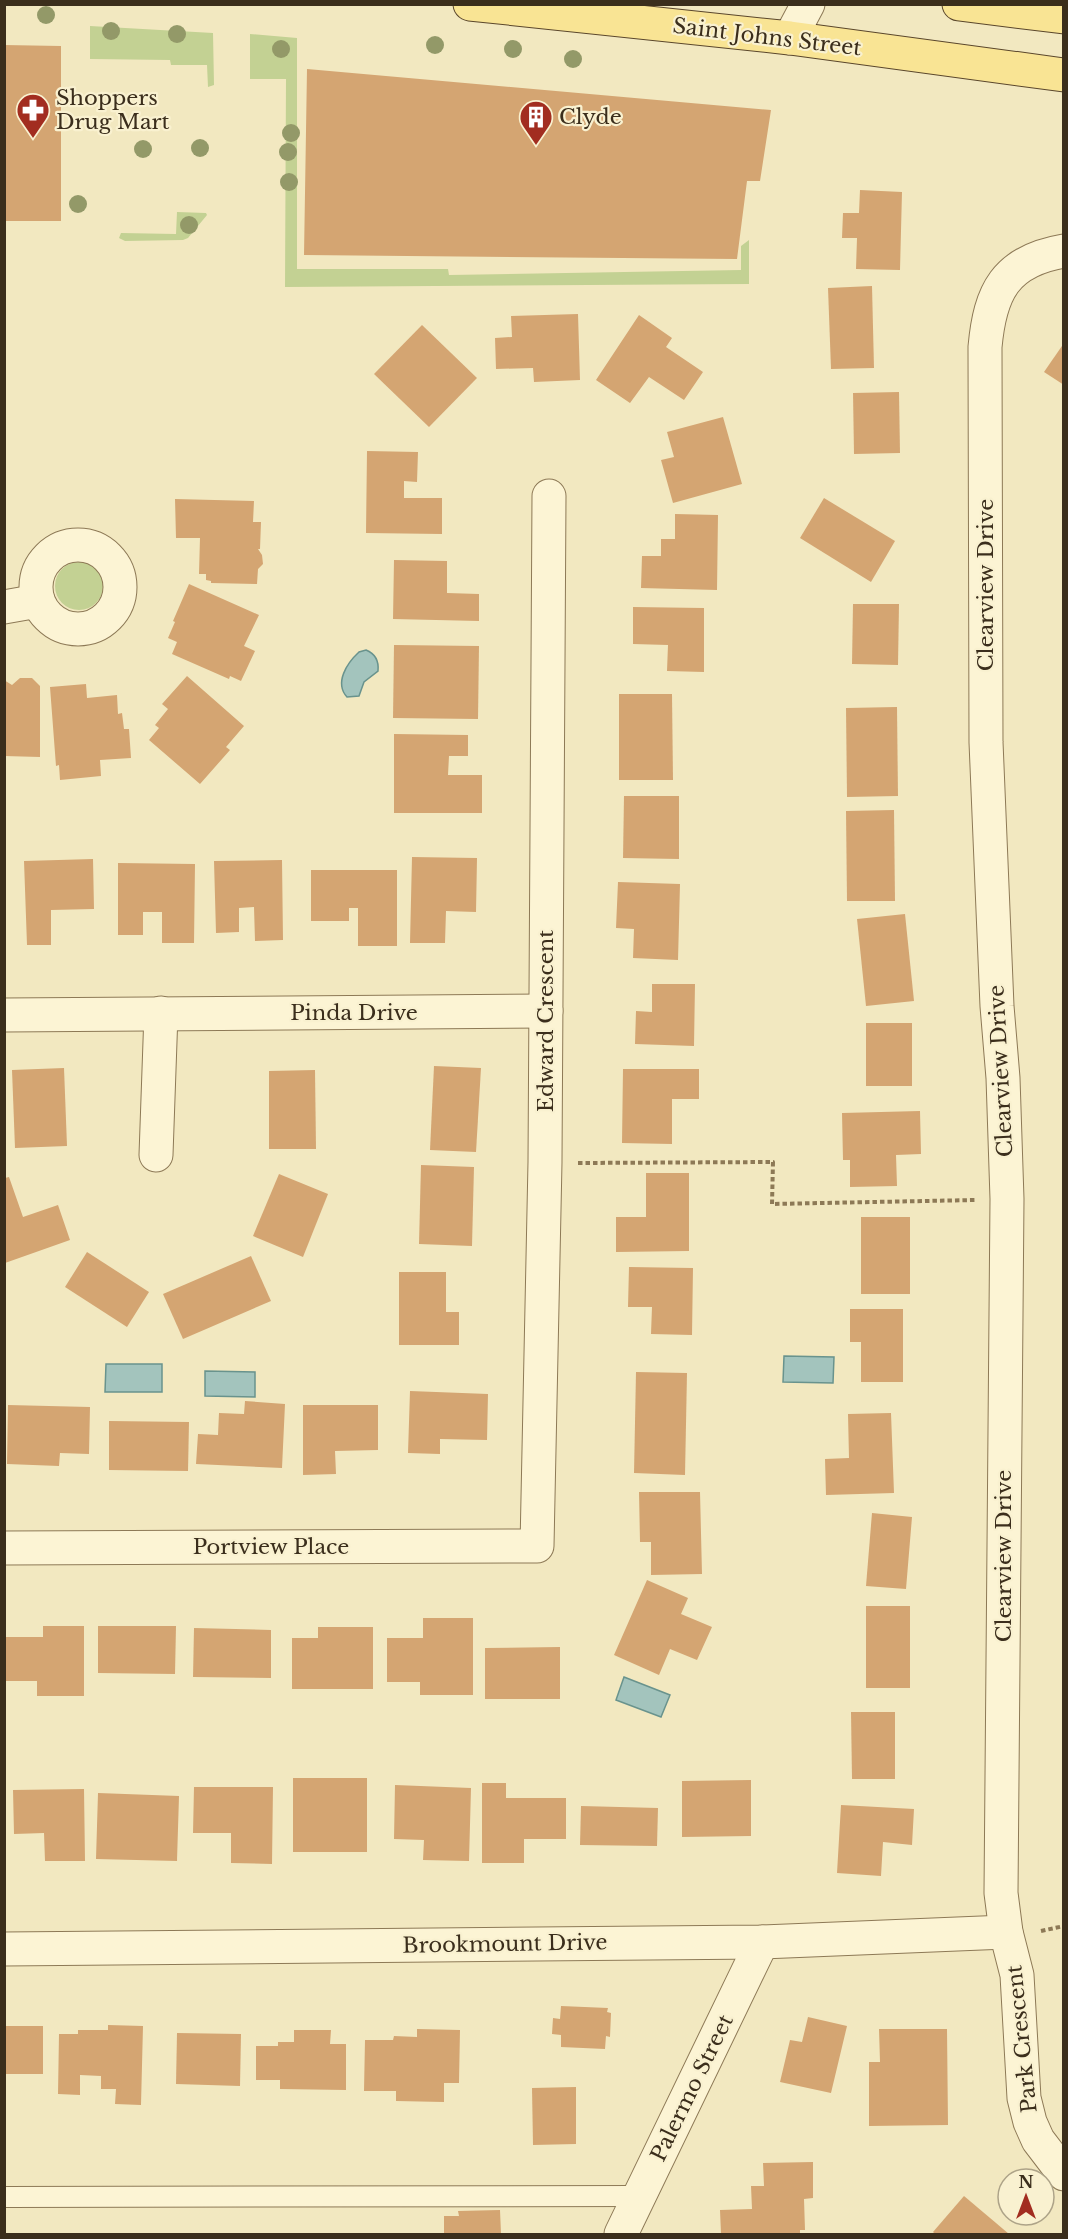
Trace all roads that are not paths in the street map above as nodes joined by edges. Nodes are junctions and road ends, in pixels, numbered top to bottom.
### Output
1 (470, 4) edge
2 (808, 4) edge
3 (958, 4) edge
4 (1064, 17) edge
5 (790, 38) junction
6 (1064, 75) edge
7 (1064, 251) edge
8 (549, 495) dead end
9 (38, 601) dead end
10 (4, 607) edge
11 (546, 1011) junction
12 (162, 1014) junction
13 (4, 1015) edge
14 (156, 1155) dead end
15 (537, 1546) joint
16 (4, 1548) edge
17 (1006, 1932) junction
18 (762, 1942) junction
19 (4, 1949) edge
20 (1064, 2174) edge
21 (639, 2196) junction
22 (4, 2197) edge
23 (621, 2235) edge

1 - 5 main road, Saint Johns Street
2 - 5 street
3 - 4 main road
5 - 6 main road, Saint Johns Street
7 - 17 street, Clearview Drive
8 - 11 street, Edward Crescent
9 - 10 street
11 - 12 street, Pinda Drive
11 - 15 street, Edward Crescent
12 - 13 street, Pinda Drive
12 - 14 street
15 - 16 street, Portview Place
17 - 18 street, Brookmount Drive
17 - 20 street, Park Crescent
18 - 19 street, Brookmount Drive
18 - 21 street, Palermo Street
21 - 22 lane
21 - 23 street, Palermo Street

